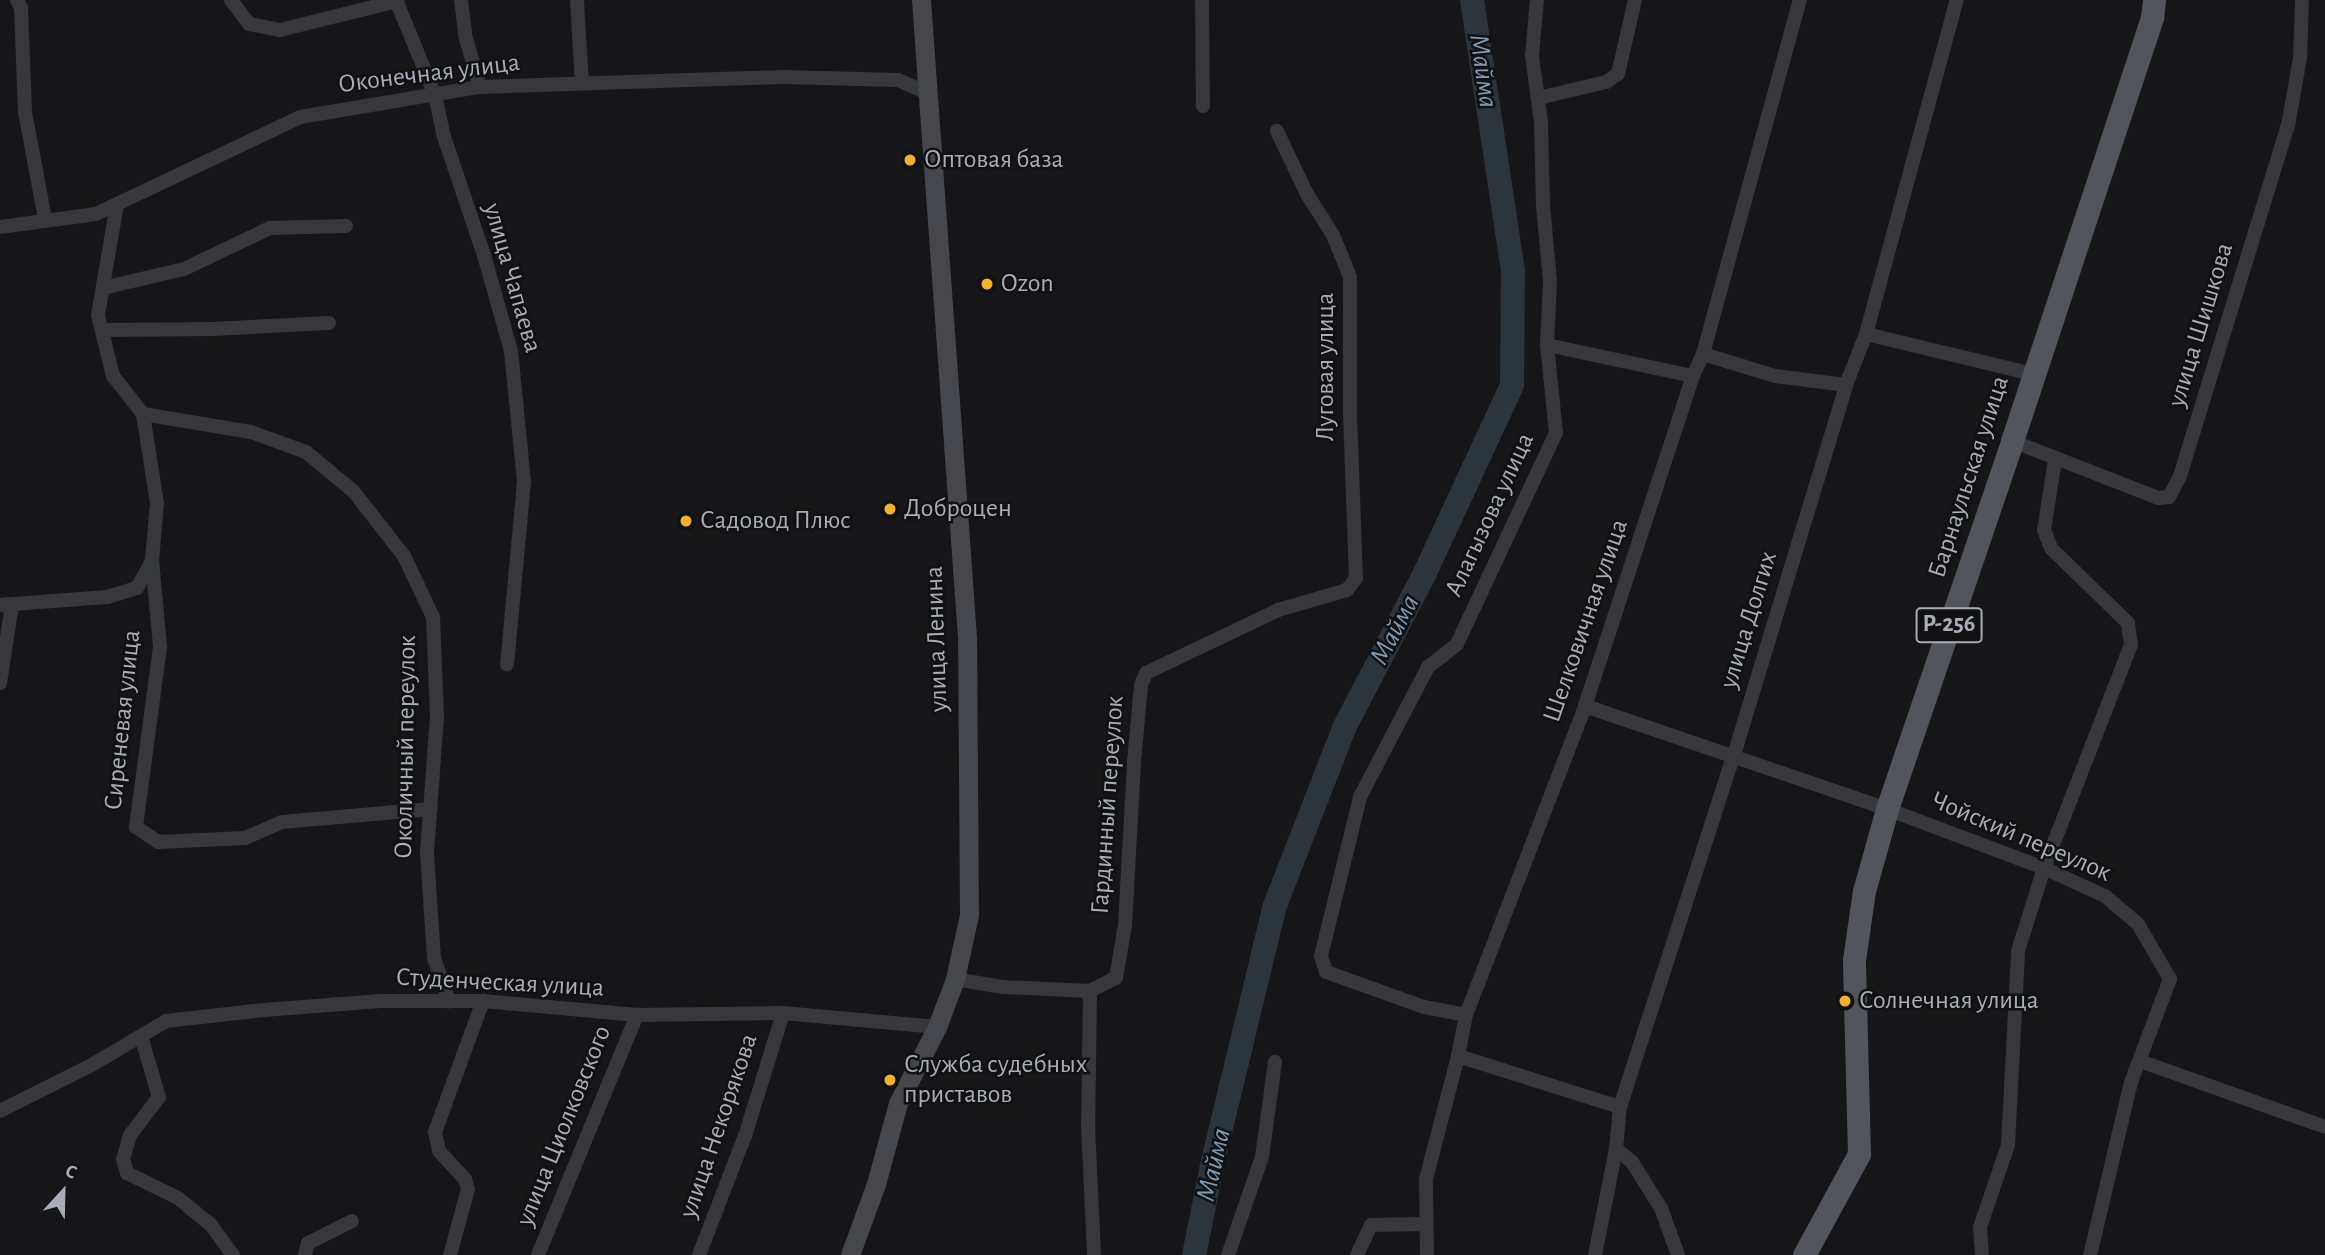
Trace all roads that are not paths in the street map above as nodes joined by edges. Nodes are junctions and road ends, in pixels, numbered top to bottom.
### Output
1 (17, 0) edge
2 (231, 0) edge
3 (461, 0) edge
4 (577, 0) edge
5 (921, 0) edge
6 (1202, 0) edge
7 (1537, 0) edge
8 (1635, 0) edge
9 (1800, 0) edge
10 (1956, 0) edge
11 (2154, 0) edge
12 (2302, 0) edge
13 (396, 1) edge
14 (582, 83) junction
15 (480, 88) junction
16 (928, 93) junction
17 (435, 95) junction
18 (1538, 98) junction
19 (1203, 106) dead end
20 (1277, 131) dead end
21 (117, 204) junction
22 (45, 219) junction
23 (346, 226) dead end
24 (0, 227) edge
25 (103, 288) junction
26 (329, 323) dead end
27 (102, 330) junction
28 (1866, 334) junction
29 (1547, 345) junction
30 (1703, 354) junction
31 (2032, 374) junction
32 (1693, 376) junction
33 (1846, 385) junction
34 (144, 414) junction
35 (2012, 441) junction
36 (2055, 460) junction
37 (152, 560) junction
38 (1356, 578) joint
39 (6, 605) edge
40 (507, 664) dead end
41 (0, 683) edge
42 (1585, 706) junction
43 (1733, 758) junction
44 (430, 809) junction
45 (1886, 809) junction
46 (2045, 868) junction
47 (955, 979) junction
48 (1090, 991) junction
49 (449, 1001) junction
50 (483, 1001) junction
51 (783, 1013) junction
52 (636, 1015) junction
53 (1466, 1015) junction
54 (937, 1027) junction
55 (141, 1036) junction
56 (1458, 1056) junction
57 (2140, 1061) junction
58 (1275, 1062) dead end
59 (1620, 1107) junction
60 (0, 1111) edge
61 (2325, 1127) edge
62 (1616, 1149) junction
63 (352, 1221) dead end
64 (1425, 1224) junction
65 (233, 1255) edge
66 (305, 1255) edge
67 (450, 1255) edge
68 (537, 1255) edge
69 (699, 1255) edge
70 (850, 1255) edge
71 (1094, 1255) edge
72 (1228, 1255) edge
73 (1357, 1255) edge
74 (1427, 1255) edge
75 (1595, 1255) edge
76 (1678, 1255) edge
77 (1804, 1255) edge
78 (1982, 1255) edge
79 (2090, 1255) edge

1 - 22 street
2 - 13 street
3 - 15 street
4 - 14 street
5 - 16 street, улица Ленина
6 - 19 street
7 - 18 street, Алагызова улица
8 - 18 street
9 - 30 street, Шелковичная улица
10 - 28 street, улица Долгих
11 - 31 main road, Барнаульская улица / Р-256
12 - 36 street, улица Шишкова
13 - 17 street, улица Чапаева
14 - 15 street, Оконечная улица
14 - 16 street, Оконечная улица
15 - 17 street, Оконечная улица
16 - 47 street, улица Ленина
17 - 21 street, Оконечная улица
17 - 40 street, улица Чапаева
18 - 29 street, Алагызова улица
20 - 38 street, Луговая улица
21 - 22 street, Оконечная улица
21 - 25 street
22 - 24 street, Оконечная улица
23 - 25 street
25 - 27 street
26 - 27 street
27 - 34 street
28 - 31 street
28 - 33 street, улица Долгих
29 - 32 street
29 - 53 street, Алагызова улица
30 - 32 street, Шелковичная улица
30 - 33 street
31 - 35 main road, Барнаульская улица / Р-256
32 - 42 street, Шелковичная улица
33 - 43 street, улица Долгих
34 - 37 street, Сиреневая улица
34 - 44 street, Околичный переулок
35 - 36 street, улица Шишкова
35 - 45 main road, Барнаульская улица / Р-256
36 - 46 street
37 - 39 street
37 - 44 street, Сиреневая улица
38 - 48 street, Гардинный переулок
39 - 41 street
42 - 43 street, Чойский переулок
42 - 53 street, Шелковичная улица
43 - 45 street, Чойский переулок
43 - 59 street, улица Долгих
44 - 49 street, Околичный переулок
45 - 46 street, Чойский переулок
45 - 77 main road, Барнаульская улица / Р-256
46 - 57 street, Чойский переулок
46 - 78 street
47 - 48 street
47 - 54 street, улица Ленина
48 - 71 street
49 - 50 street, Студенческая улица
49 - 55 street, Студенческая улица
50 - 52 street, Студенческая улица
50 - 67 street
51 - 52 street, Студенческая улица
51 - 54 street, Студенческая улица
51 - 69 street, улица Некорякова
52 - 68 street, улица Циолковского
53 - 56 street, Шелковичная улица
54 - 70 street, улица Ленина
55 - 60 street, Студенческая улица
55 - 65 street
56 - 59 street
56 - 64 street, Шелковичная улица
57 - 61 street
57 - 79 street, Чойский переулок
58 - 72 street
59 - 62 street, улица Долгих
62 - 75 street, улица Долгих
62 - 76 street
63 - 66 street
64 - 73 street
64 - 74 street, Шелковичная улица

